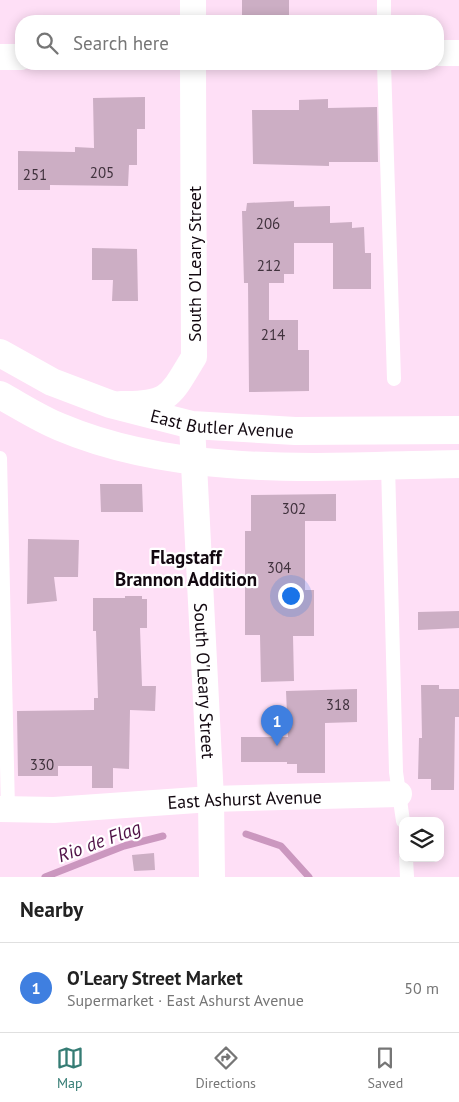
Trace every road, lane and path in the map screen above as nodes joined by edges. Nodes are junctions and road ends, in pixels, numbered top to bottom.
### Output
1 (192, 0) edge
2 (384, 0) edge
3 (193, 15) edge
4 (384, 15) edge
5 (444, 53) edge
6 (459, 53) edge
7 (15, 56) edge
8 (0, 57) edge
9 (193, 70) edge
10 (384, 70) edge
11 (0, 353) edge
12 (394, 379) dead end
13 (0, 395) edge
14 (110, 404) junction
15 (192, 425) junction
16 (459, 430) edge
17 (0, 458) edge
18 (193, 462) junction
19 (459, 464) edge
20 (388, 465) junction
21 (399, 794) junction
22 (212, 799) junction
23 (4, 809) edge
24 (402, 817) edge
25 (406, 862) edge
26 (212, 877) edge
27 (407, 877) edge

1 - 3 street
2 - 4 lane
5 - 6 street
7 - 8 street
9 - 14 street, South O'Leary Street
10 - 12 lane
11 - 14 main road, East Butler Avenue
13 - 18 main road, East Butler Avenue
14 - 15 main road, East Butler Avenue
15 - 16 main road, East Butler Avenue
15 - 18 street, South O'Leary Street
17 - 23 lane
18 - 20 main road, East Butler Avenue
18 - 22 street, South O'Leary Street
19 - 20 main road, East Butler Avenue
20 - 21 lane
21 - 22 street, East Ashurst Avenue
21 - 24 lane
22 - 23 street, East Ashurst Avenue
22 - 26 street, South O'Leary Street
25 - 27 lane

